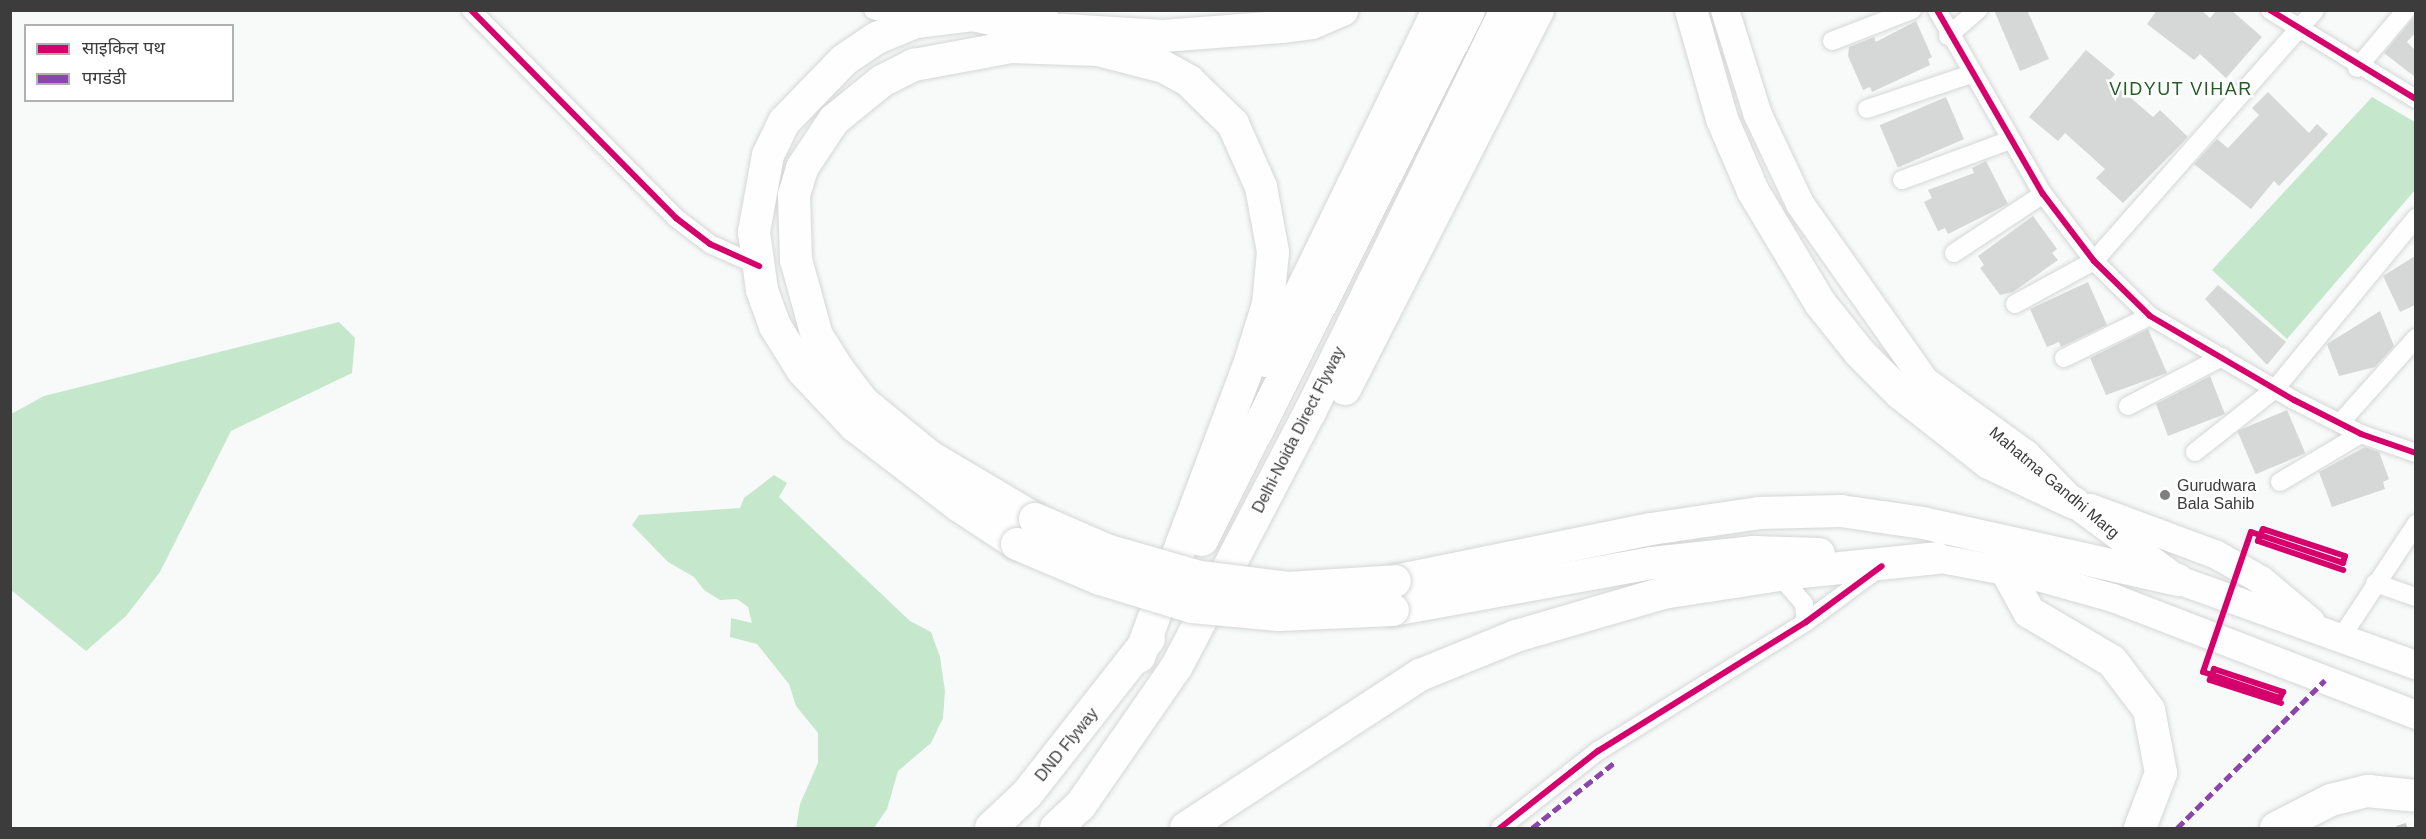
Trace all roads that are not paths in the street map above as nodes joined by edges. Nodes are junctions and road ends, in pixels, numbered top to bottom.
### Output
1 (471, 10) edge
2 (873, 10) edge
3 (1044, 10) edge
4 (1342, 10) edge
5 (1438, 10) edge
6 (1469, 10) edge
7 (1506, 10) edge
8 (1538, 10) edge
9 (1691, 10) edge
10 (1725, 10) edge
11 (1912, 10) edge
12 (1937, 10) edge
13 (1978, 10) edge
14 (2270, 10) edge
15 (2315, 10) edge
16 (2406, 10) edge
17 (973, 15) junction
18 (916, 22) junction
19 (2299, 31) junction
20 (1948, 36) junction
21 (1832, 41) dead end
22 (2357, 68) junction
23 (1971, 74) junction
24 (2415, 99) edge
25 (1867, 109) dead end
26 (2010, 140) junction
27 (1902, 180) dead end
28 (2043, 194) junction
29 (2415, 218) edge
30 (1954, 253) dead end
31 (2094, 261) junction
32 (759, 266) junction
33 (2015, 304) dead end
34 (2150, 316) junction
35 (2415, 338) edge
36 (2222, 357) junction
37 (2064, 358) dead end
38 (2275, 389) junction
39 (2128, 406) dead end
40 (2340, 423) junction
41 (2361, 434) junction
42 (2195, 452) dead end
43 (2415, 453) edge
44 (2280, 482) dead end
45 (1204, 488) junction
46 (2074, 503) junction
47 (2415, 524) edge
48 (1237, 550) junction
49 (1936, 558) junction
50 (1882, 566) junction
51 (2007, 572) junction
52 (1779, 575) junction
53 (2178, 579) junction
54 (2375, 583) junction
55 (1394, 596) junction
56 (2415, 597) edge
57 (1806, 622) junction
58 (2331, 635) junction
59 (1139, 657) junction
60 (2415, 665) edge
61 (2415, 715) edge
62 (2415, 796) edge
63 (991, 828) edge
64 (1056, 828) edge
65 (1186, 828) edge
66 (1500, 828) edge
67 (2140, 828) edge
68 (2276, 828) edge

1 - 32 street
2 - 18 street
3 - 17 main road
4 - 17 highway
5 - 45 highway
6 - 59 highway, Delhi-Noida Direct Flyway
7 - 48 highway, Delhi-Noida Direct Flyway
8 - 48 highway
9 - 46 highway
10 - 46 main road, Mahatma Gandhi Marg
11 - 21 street
12 - 20 street
13 - 20 street
14 - 19 street
15 - 19 street
16 - 22 street
17 - 18 highway
18 - 32 highway
19 - 22 street
19 - 31 street
20 - 23 street
22 - 24 street
23 - 25 street
23 - 26 street
26 - 27 street
26 - 28 street
28 - 30 street
28 - 31 street
29 - 38 street
31 - 33 street
31 - 34 street
32 - 55 highway, bridge
34 - 36 street
34 - 37 street
35 - 40 street
36 - 38 street
36 - 39 street
38 - 40 street
38 - 42 street
40 - 41 street
41 - 43 street
41 - 44 street
45 - 55 highway, bridge
45 - 59 highway
46 - 53 main road, Mahatma Gandhi Marg
46 - 58 main road
47 - 54 street
48 - 64 highway, Delhi-Noida Direct Flyway
49 - 50 highway
49 - 51 main road
49 - 55 highway
50 - 52 highway
50 - 57 street
51 - 61 main road
51 - 67 highway
52 - 57 street
52 - 65 highway
53 - 55 highway
53 - 58 main road, Mahatma Gandhi Marg
54 - 56 street
54 - 58 street
57 - 66 street
58 - 60 main road, Mahatma Gandhi Marg
59 - 63 highway, DND Flyway
62 - 68 highway

